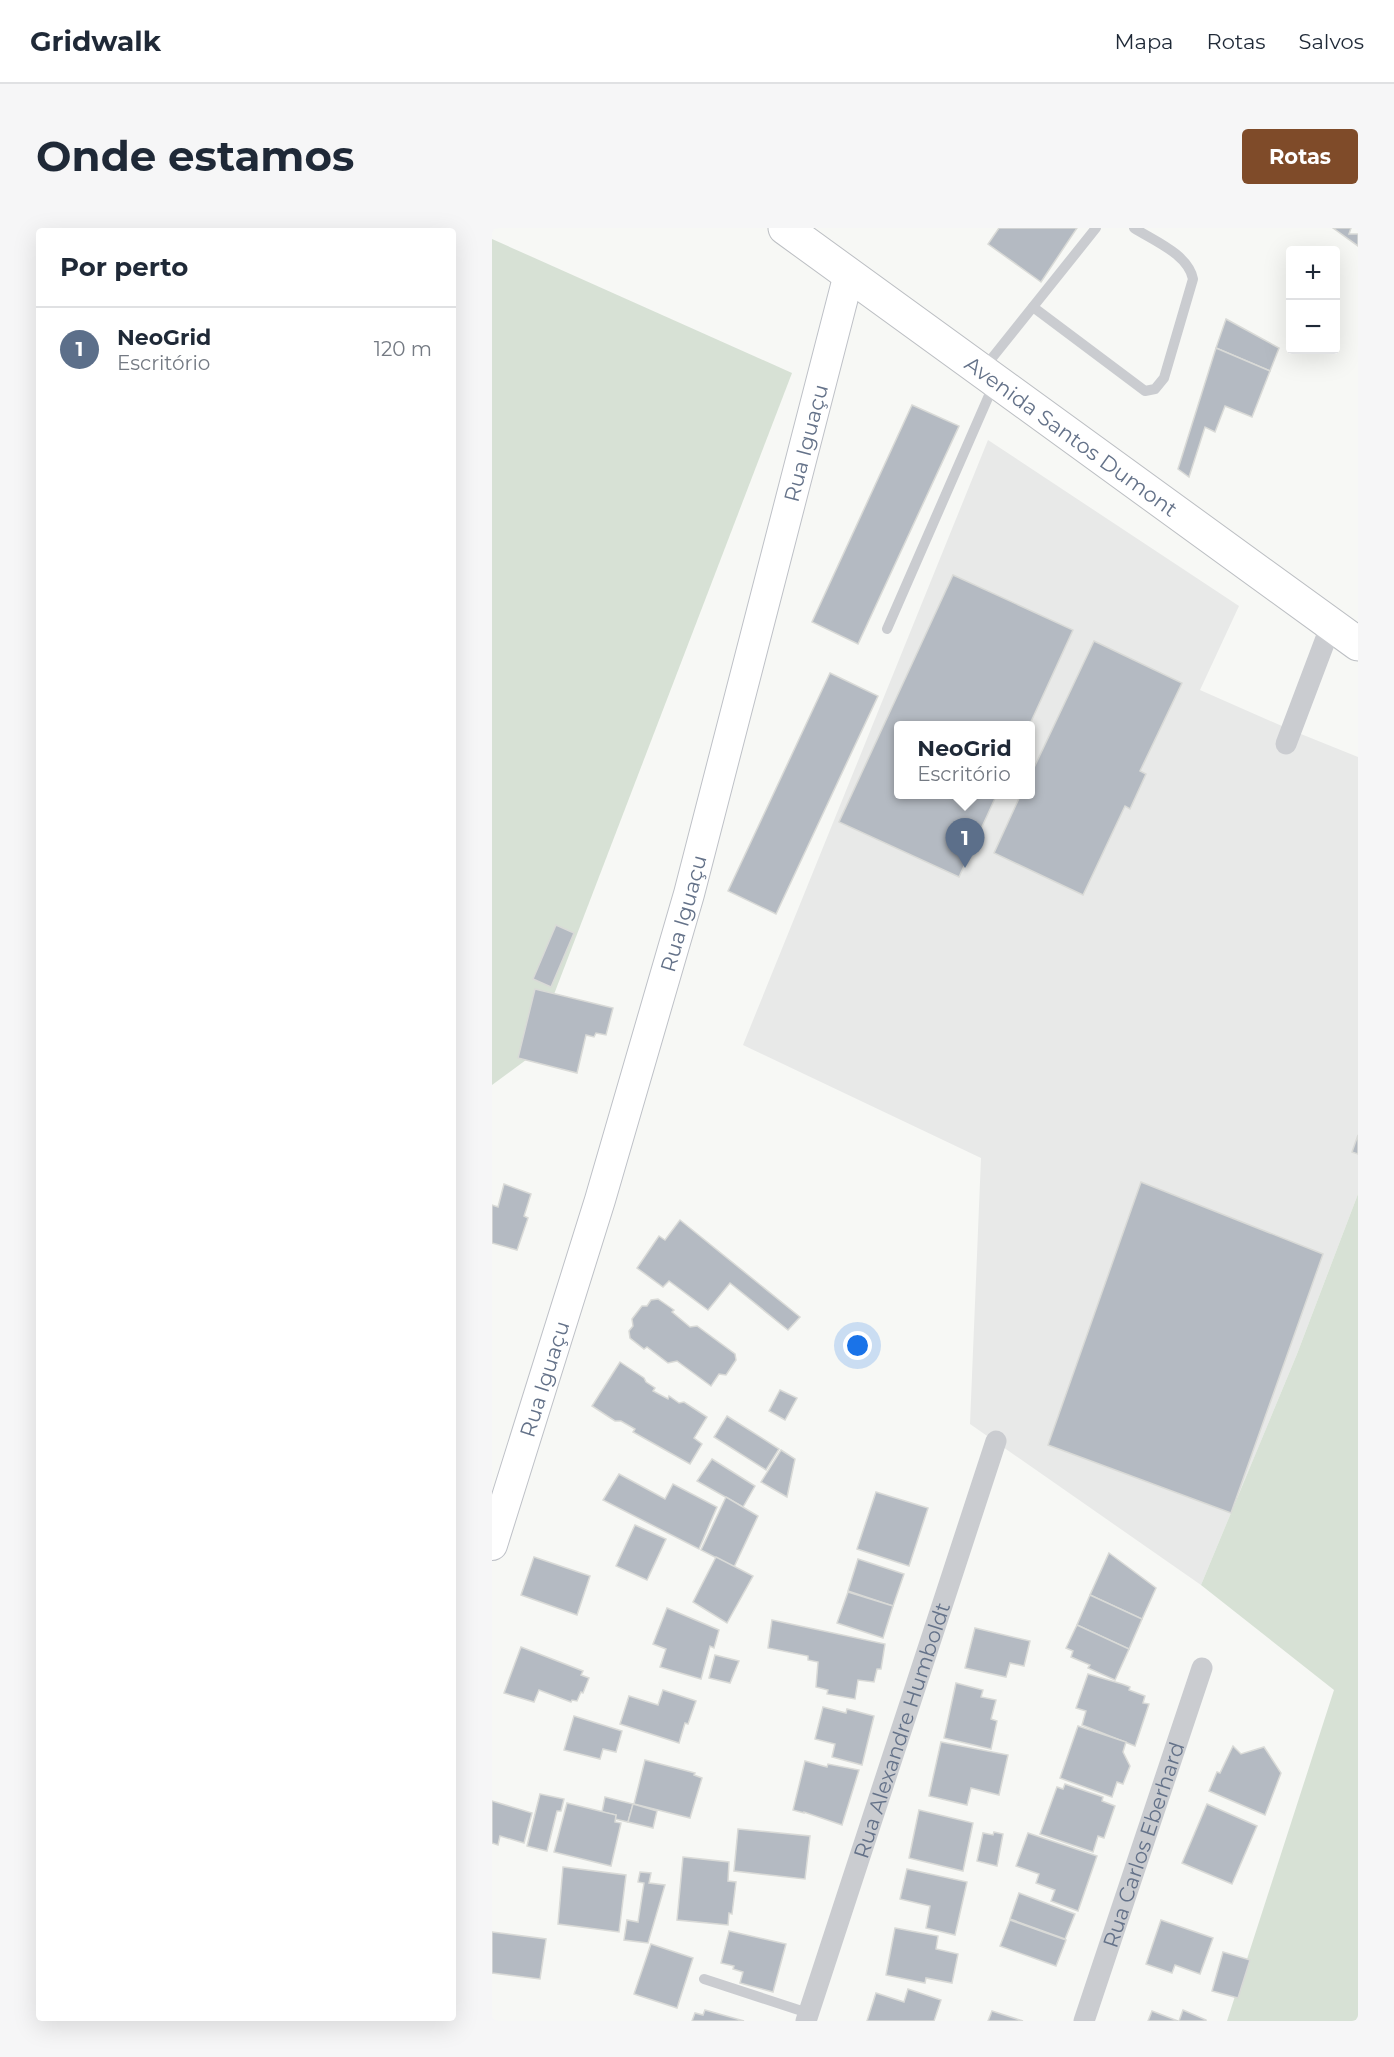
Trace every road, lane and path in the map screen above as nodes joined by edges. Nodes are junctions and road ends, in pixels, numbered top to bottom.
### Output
1 (785, 228) edge
2 (1096, 228) edge
3 (1134, 228) edge
4 (849, 274) junction
5 (1033, 307) junction
6 (989, 376) junction
7 (1331, 625) junction
8 (888, 629) dead end
9 (1358, 644) edge
10 (1286, 744) dead end
11 (996, 1440) dead end
12 (492, 1545) edge
13 (1202, 1668) dead end
14 (704, 1979) dead end
15 (807, 2017) edge
16 (1084, 2021) edge

1 - 4 main road, Avenida Santos Dumont
2 - 5 lane
3 - 5 lane
4 - 6 main road, Avenida Santos Dumont
4 - 12 street, Rua Iguaçu
5 - 6 lane
6 - 7 main road, Avenida Santos Dumont
6 - 8 lane
7 - 9 main road, Avenida Santos Dumont
7 - 10 street
11 - 15 street, Rua Alexandre Humboldt
13 - 16 street, Rua Carlos Eberhard
14 - 15 lane

